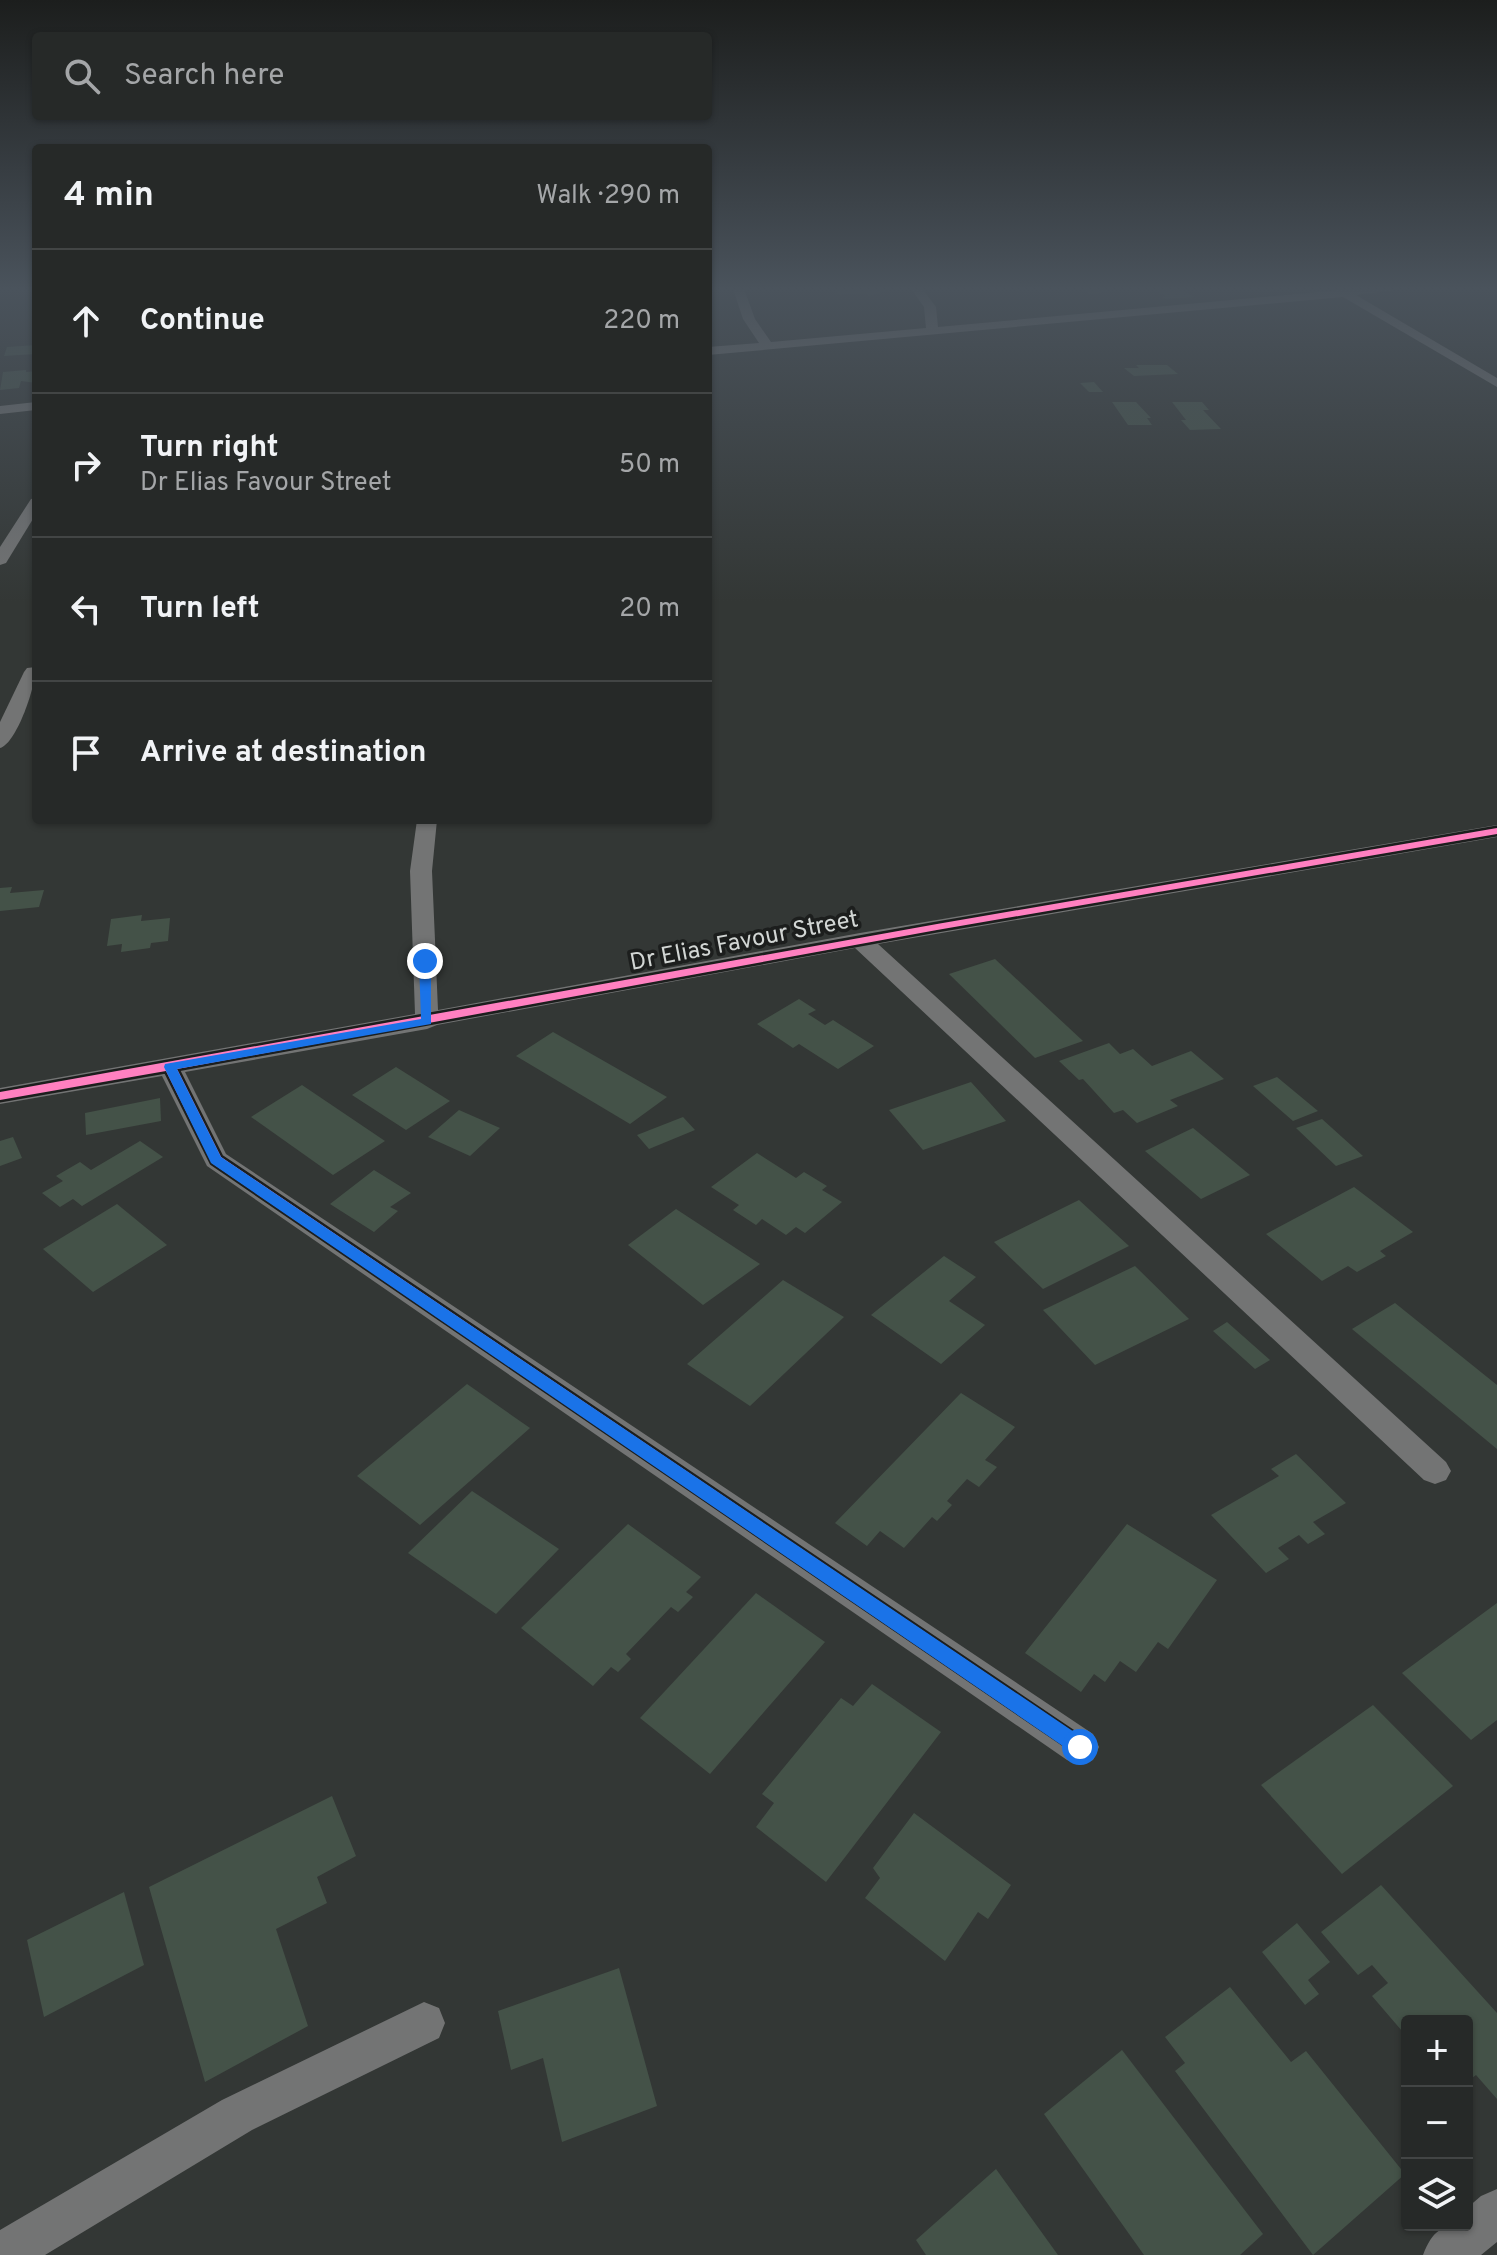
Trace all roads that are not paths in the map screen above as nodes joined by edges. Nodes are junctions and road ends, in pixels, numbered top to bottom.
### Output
1 (32, 406) edge
2 (0, 410) edge
3 (32, 508) edge
4 (0, 560) edge
5 (32, 674) edge
6 (0, 742) edge
7 (427, 824) edge
8 (1497, 831) edge
9 (860, 940) junction
10 (427, 1022) junction
11 (170, 1067) junction
12 (0, 1096) edge
13 (1435, 1471) dead end
14 (1080, 1747) dead end
15 (424, 2023) dead end
16 (1497, 2212) edge
17 (1, 2255) edge
18 (1446, 2255) edge

1 - 2 street
3 - 4 street
5 - 6 street
7 - 10 street
8 - 9 street, Dr Elias Favour Street
9 - 10 street, Dr Elias Favour Street
9 - 13 street
10 - 11 street, Dr Elias Favour Street
11 - 12 street, Dr Elias Favour Street
11 - 14 street
15 - 17 street
16 - 18 street

